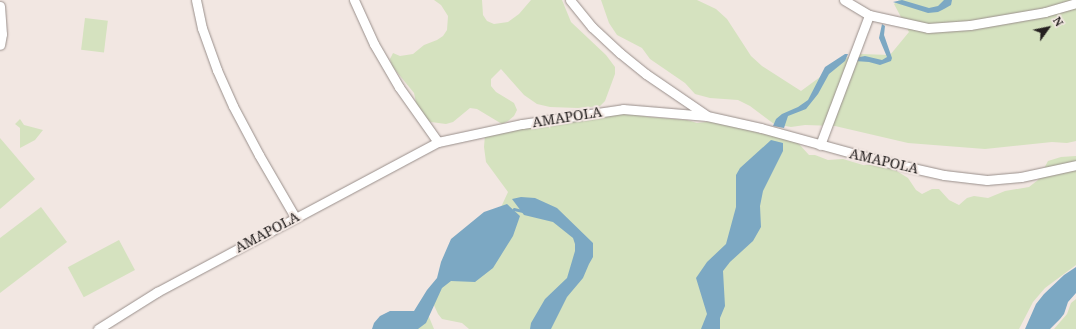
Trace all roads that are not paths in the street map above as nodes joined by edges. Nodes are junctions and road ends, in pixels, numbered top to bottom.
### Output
1 (196, 0) edge
2 (354, 0) edge
3 (570, 0) edge
4 (844, 0) edge
5 (1076, 3) edge
6 (0, 6) edge
7 (869, 14) junction
8 (0, 45) edge
9 (707, 116) junction
10 (438, 142) junction
11 (820, 145) junction
12 (1076, 165) edge
13 (295, 217) junction
14 (98, 329) edge

1 - 13 street
2 - 10 street
3 - 9 street
4 - 7 street
5 - 7 street
6 - 8 street
7 - 11 street
9 - 10 street, AMAPOLA
9 - 11 street, AMAPOLA
10 - 13 street, AMAPOLA
11 - 12 street, AMAPOLA
13 - 14 street, AMAPOLA

